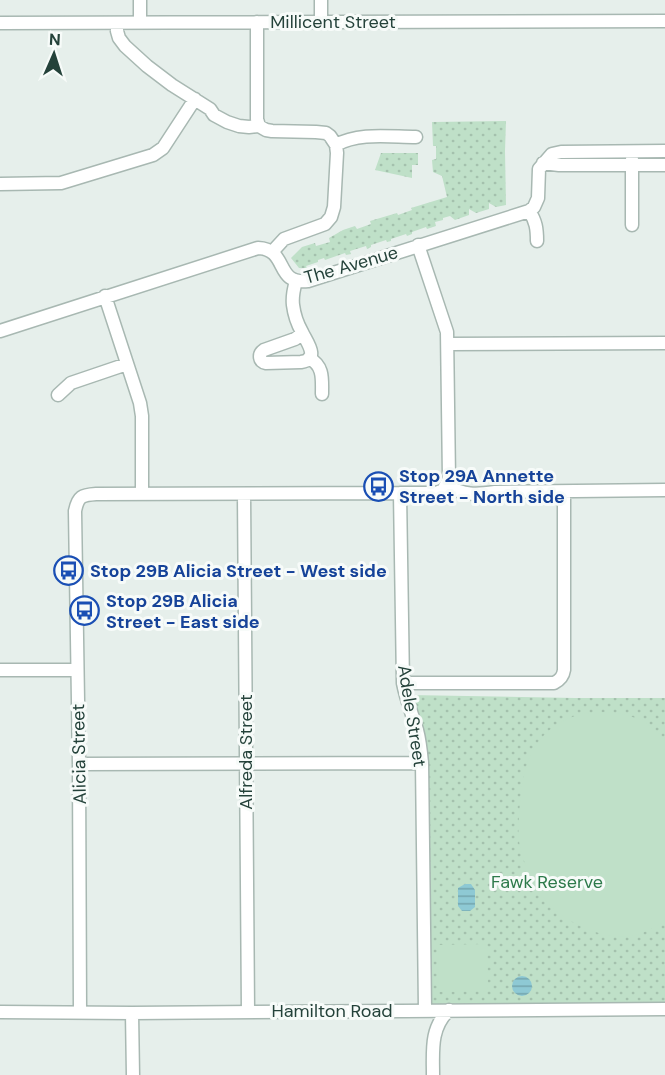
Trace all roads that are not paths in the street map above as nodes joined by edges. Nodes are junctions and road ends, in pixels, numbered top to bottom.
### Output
1 (140, 0) edge
2 (321, 0) edge
3 (665, 21) edge
4 (141, 22) junction
5 (257, 22) junction
6 (321, 22) junction
7 (0, 23) edge
8 (117, 23) junction
9 (195, 99) junction
10 (259, 126) junction
11 (416, 137) dead end
12 (336, 145) junction
13 (665, 152) edge
14 (632, 158) junction
15 (665, 165) edge
16 (0, 184) edge
17 (529, 211) junction
18 (632, 225) dead end
19 (537, 240) dead end
20 (418, 245) junction
21 (272, 252) junction
22 (296, 281) junction
23 (105, 296) junction
24 (0, 331) edge
25 (302, 334) junction
26 (665, 343) edge
27 (448, 344) junction
28 (309, 358) junction
29 (127, 363) junction
30 (322, 394) dead end
31 (58, 395) dead end
32 (448, 482) junction
33 (665, 490) edge
34 (564, 492) junction
35 (400, 493) junction
36 (142, 494) junction
37 (244, 494) junction
38 (0, 670) edge
39 (77, 670) junction
40 (403, 683) junction
41 (422, 763) junction
42 (80, 764) junction
43 (246, 764) junction
44 (665, 1009) edge
45 (425, 1010) junction
46 (449, 1010) junction
47 (248, 1011) junction
48 (0, 1012) edge
49 (80, 1012) junction
50 (132, 1013) junction
51 (133, 1075) edge
52 (433, 1075) edge

1 - 4 street
2 - 6 street
3 - 6 street, Millicent Street
4 - 5 street, Millicent Street
4 - 8 street, Millicent Street
5 - 6 street, Millicent Street
5 - 10 street
7 - 8 street, Millicent Street
8 - 9 street
9 - 10 street
9 - 16 street
10 - 12 street
11 - 12 street
12 - 21 street
13 - 14 street
14 - 15 street
14 - 17 street
14 - 18 street
17 - 19 street
17 - 20 street, The Avenue
20 - 22 street, The Avenue
20 - 27 street
21 - 22 street, The Avenue
21 - 23 street
22 - 25 street
23 - 24 street
23 - 29 street
25 - 28 street
25 - 28 street
26 - 27 street
27 - 32 street
28 - 30 street
29 - 31 street
29 - 36 street
32 - 34 street
32 - 35 street
33 - 34 street
34 - 40 street
35 - 37 street
35 - 40 street, Adele Street
36 - 37 street
36 - 39 street, Alicia Street
37 - 43 street, Alfreda Street
38 - 39 street
39 - 42 street, Alicia Street
40 - 41 street, Adele Street
41 - 43 street
41 - 45 street, Adele Street
42 - 43 street
42 - 49 street, Alicia Street
43 - 47 street, Alfreda Street
44 - 46 street, Hamilton Road
45 - 46 street, Hamilton Road
45 - 47 street, Hamilton Road
46 - 52 street
47 - 50 street, Hamilton Road
48 - 49 street, Hamilton Road
49 - 50 street, Hamilton Road
50 - 51 street

